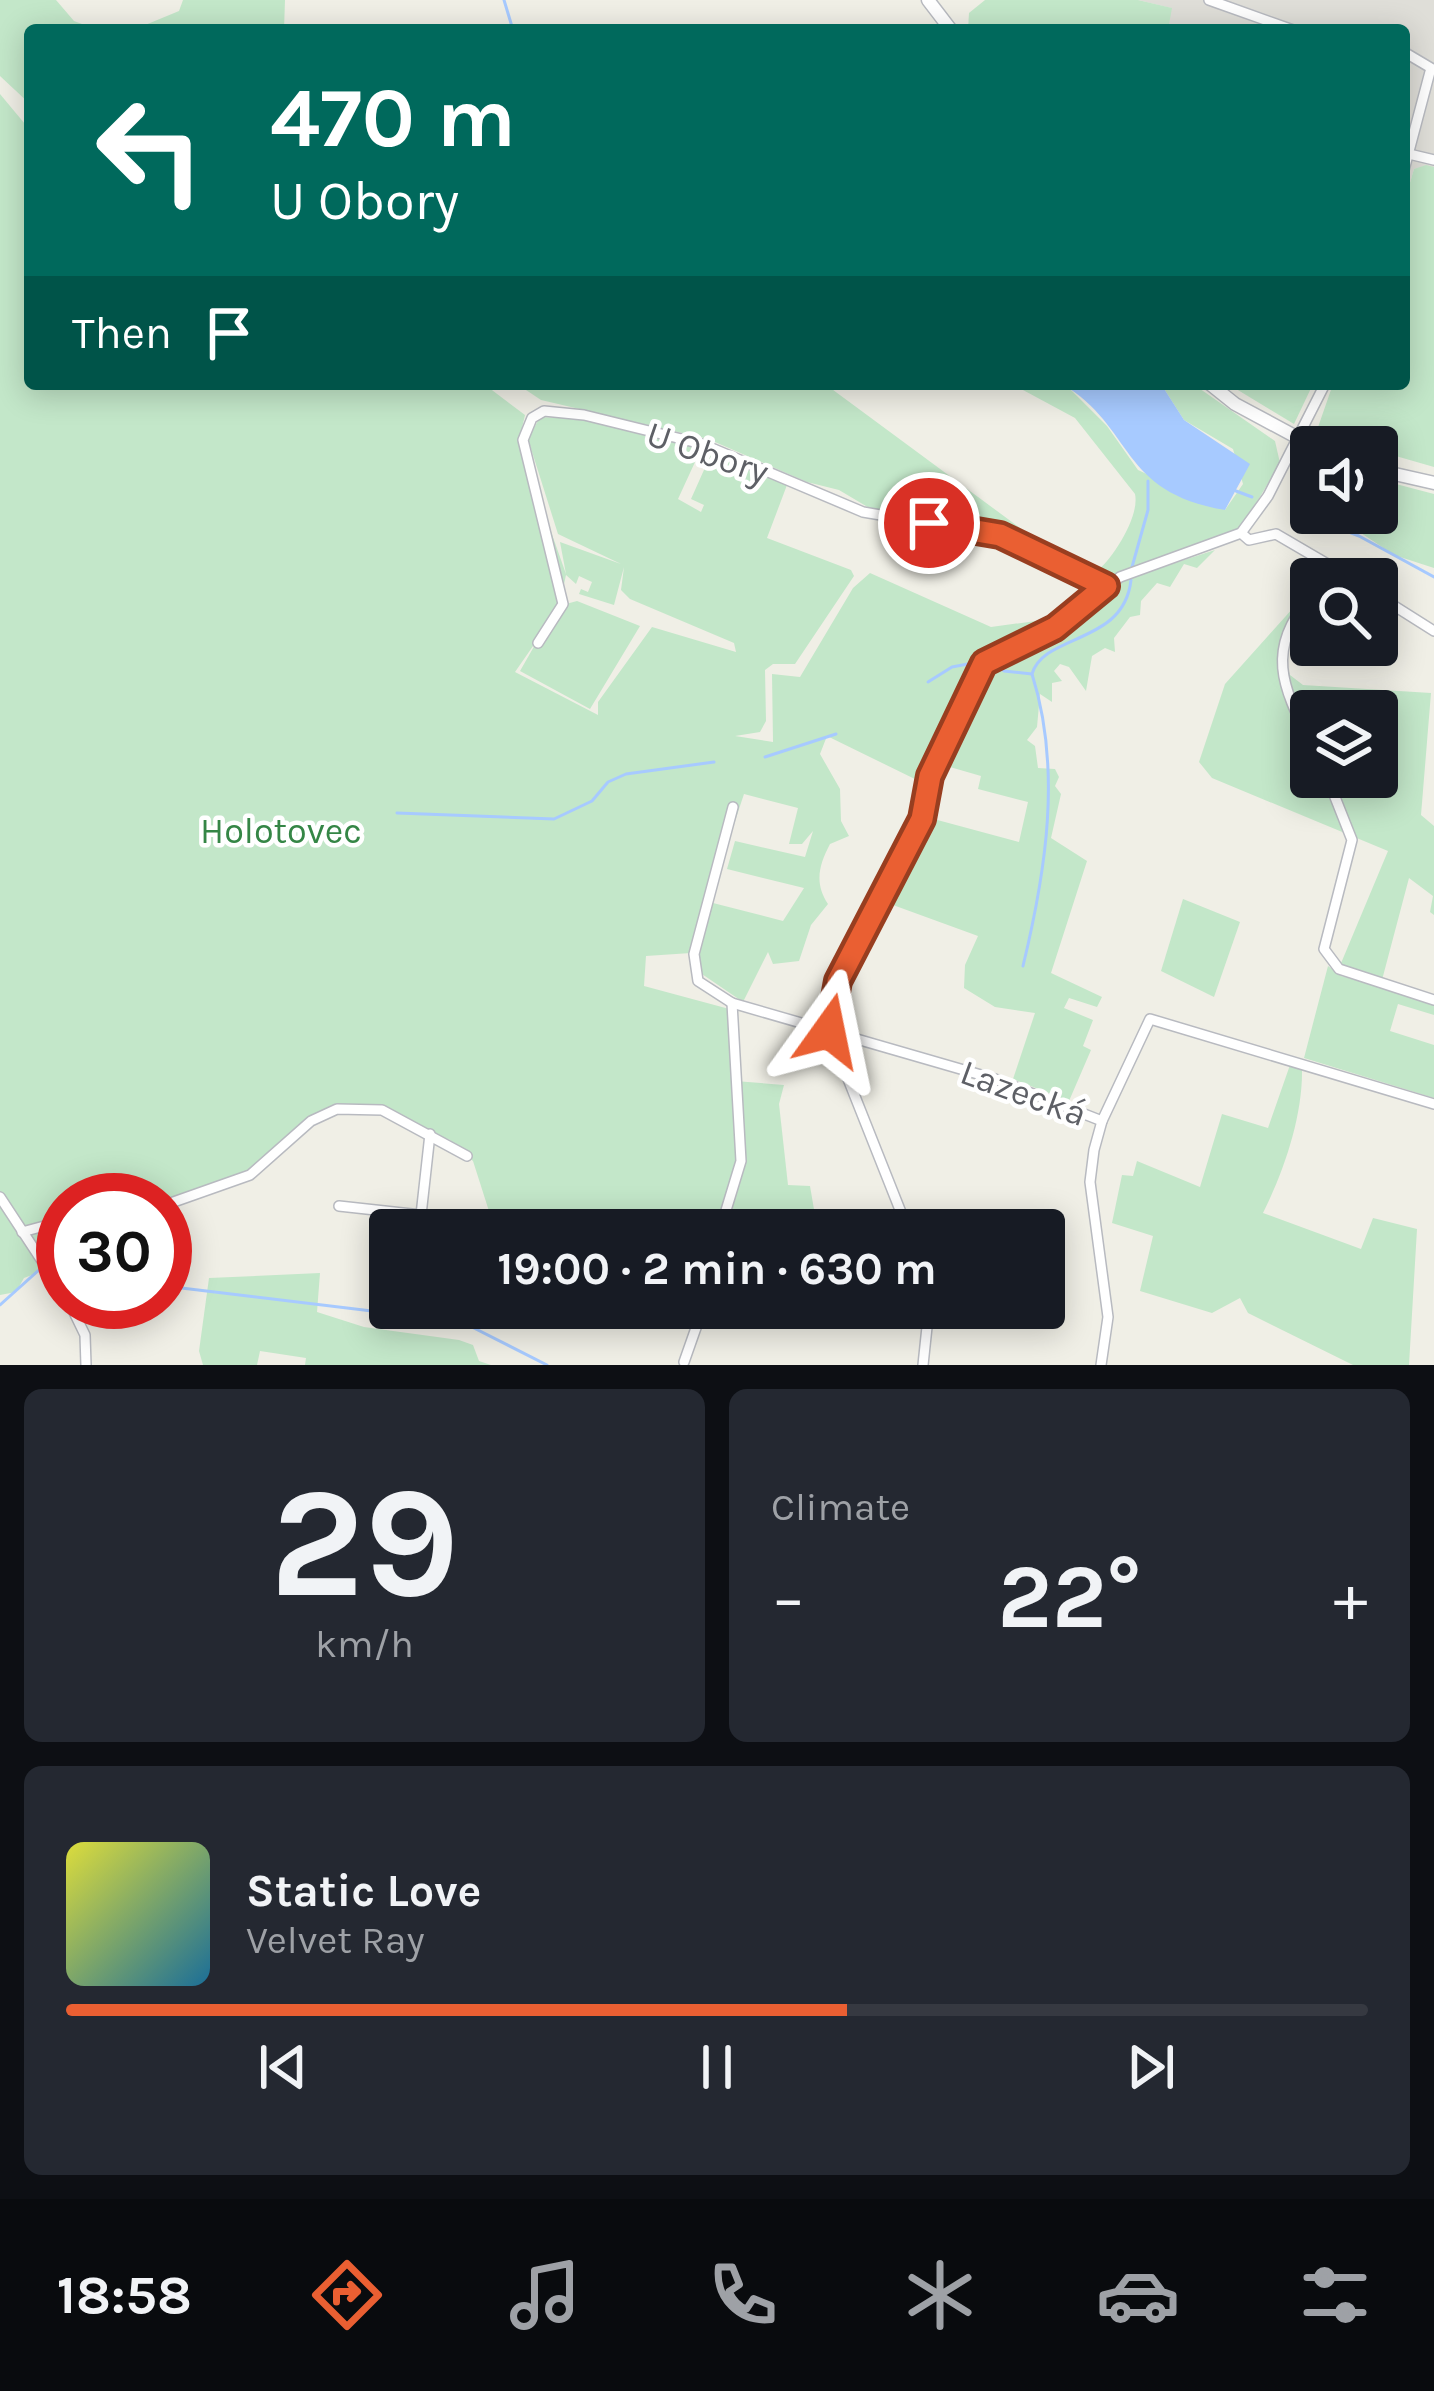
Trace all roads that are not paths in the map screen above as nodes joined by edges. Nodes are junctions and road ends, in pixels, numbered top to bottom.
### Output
1 (1210, 0) edge
2 (1276, 24) edge
3 (1410, 56) edge
4 (1410, 150) edge
5 (1220, 390) edge
6 (1322, 390) edge
7 (1304, 426) edge
8 (1290, 434) edge
9 (1290, 452) edge
10 (1398, 475) edge
11 (1434, 483) edge
12 (1241, 533) junction
13 (1319, 558) edge
14 (1106, 586) junction
15 (1398, 608) edge
16 (1434, 631) edge
17 (1290, 632) edge
18 (538, 643) dead end
19 (1290, 700) edge
20 (1335, 798) edge
21 (734, 807) dead end
22 (1434, 1000) edge
23 (732, 1004) junction
24 (829, 1031) junction
25 (1434, 1104) edge
26 (1102, 1121) junction
27 (430, 1134) junction
28 (467, 1156) dead end
29 (192, 1195) edge
30 (0, 1197) edge
31 (339, 1206) dead end
32 (727, 1209) edge
33 (900, 1209) edge
34 (36, 1228) edge
35 (22, 1232) junction
36 (36, 1253) edge
37 (82, 1329) edge
38 (696, 1329) edge
39 (927, 1329) edge
40 (684, 1362) edge
41 (86, 1365) edge
42 (923, 1365) edge
43 (1101, 1365) edge

1 - 2 street
3 - 4 street
5 - 8 street
6 - 7 street
9 - 12 street
10 - 11 street
12 - 13 street
12 - 14 street
14 - 18 street, U Obory
14 - 24 street
15 - 16 street
17 - 19 street
20 - 22 street
21 - 23 street
23 - 24 street, Lazecká
23 - 32 street
24 - 26 street, Lazecká
24 - 33 street
25 - 26 street, Lazecká
26 - 43 street
27 - 28 street
27 - 29 street
27 - 31 street
30 - 35 street
34 - 35 street
35 - 36 street
37 - 41 street
38 - 40 street
39 - 42 street

